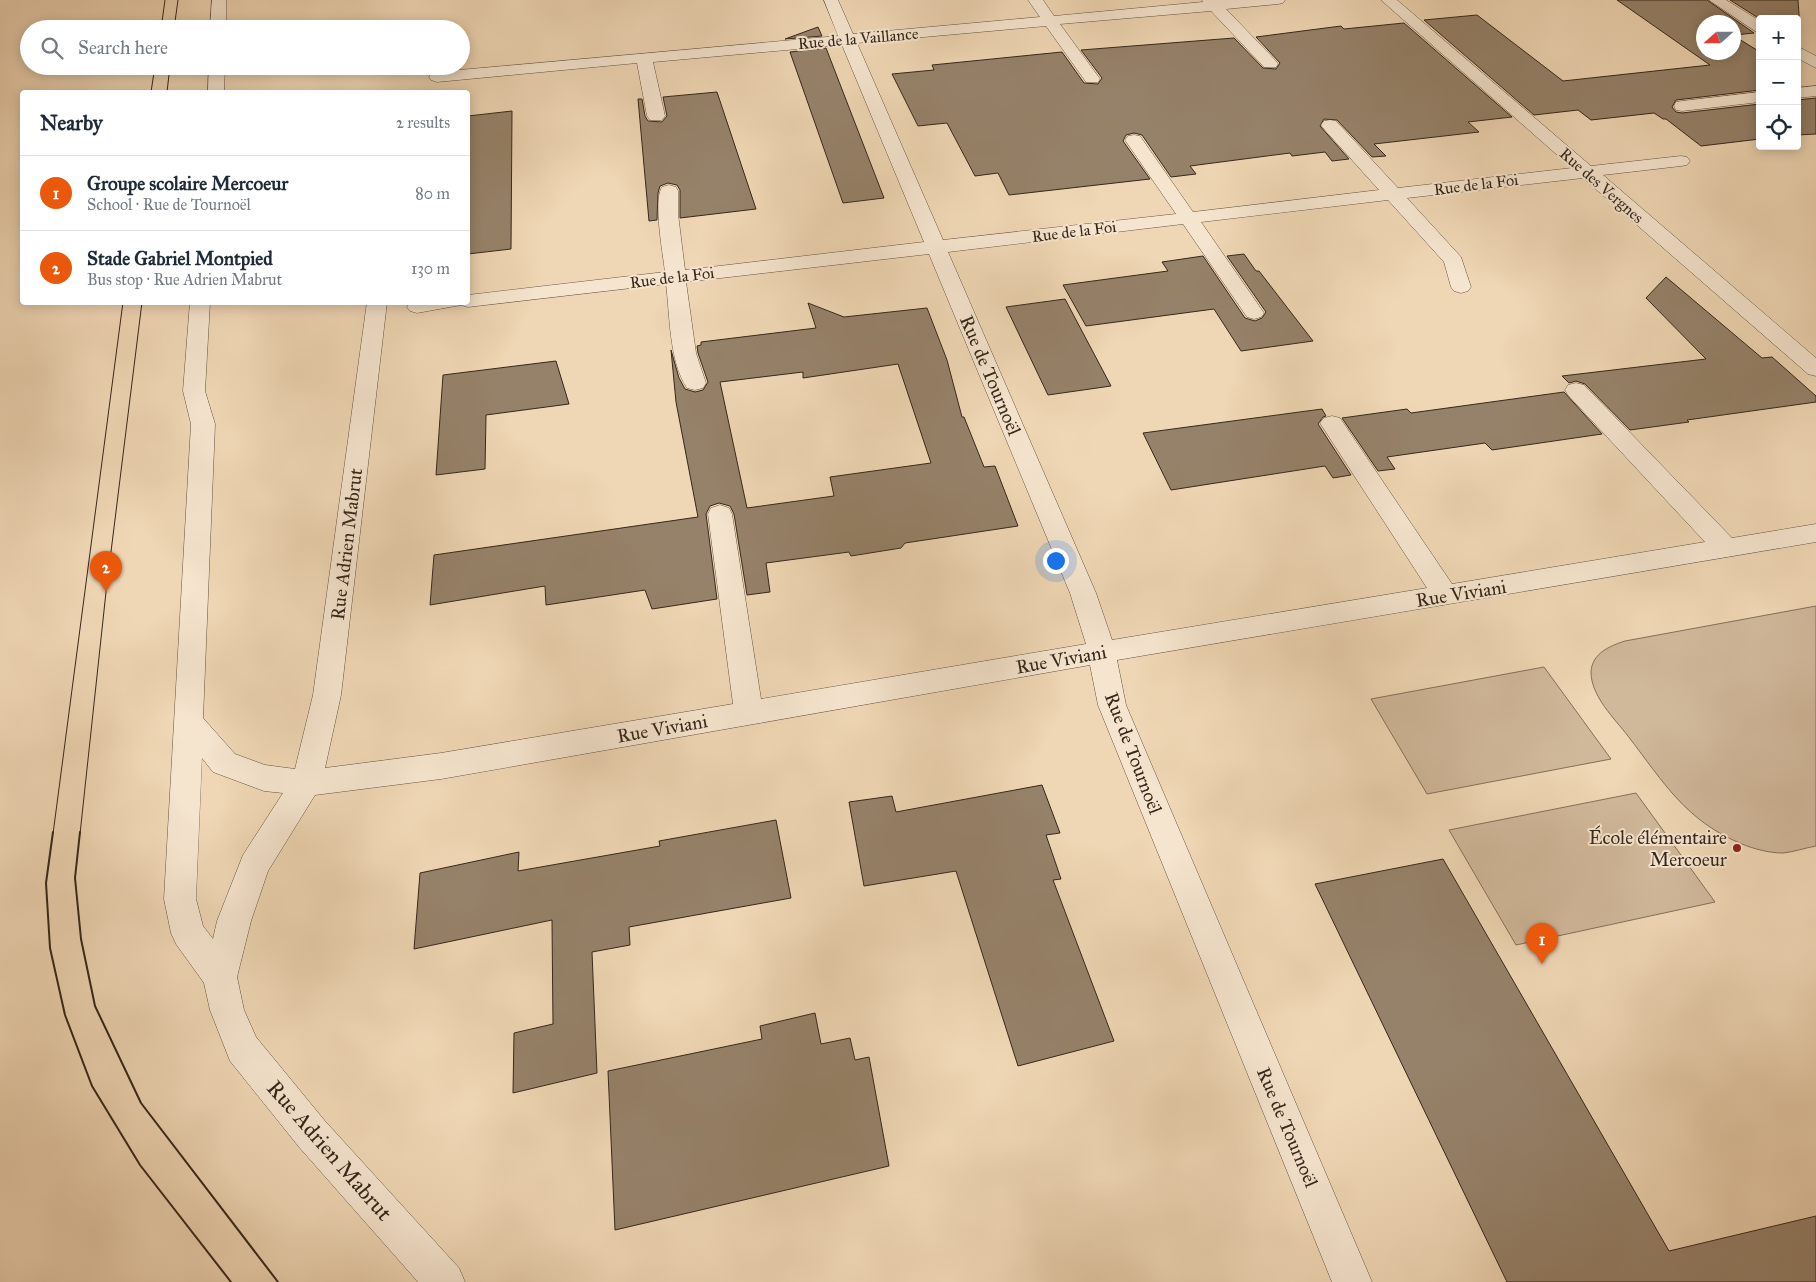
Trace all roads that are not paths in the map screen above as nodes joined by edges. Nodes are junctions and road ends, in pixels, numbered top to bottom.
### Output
1 (219, 0) edge
2 (831, 0) edge
3 (1036, 0) edge
4 (1278, 0) edge
5 (1388, 0) edge
6 (1716, 0) edge
7 (1212, 3) edge
8 (218, 20) edge
9 (1050, 21) junction
10 (1756, 25) edge
11 (848, 39) junction
12 (1801, 54) edge
13 (644, 58) junction
14 (1816, 63) edge
15 (1270, 64) dead end
16 (470, 74) edge
17 (217, 75) edge
18 (460, 75) edge
19 (438, 77) dead end
20 (1092, 79) dead end
21 (216, 90) edge
22 (1816, 91) edge
23 (1801, 93) edge
24 (1756, 97) edge
25 (1682, 106) dead end
26 (656, 116) dead end
27 (1330, 125) dead end
28 (1134, 140) dead end
29 (1681, 161) dead end
30 (1586, 171) junction
31 (669, 191) dead end
32 (1394, 194) junction
33 (1187, 218) junction
34 (937, 247) junction
35 (677, 277) junction
36 (1461, 287) dead end
37 (470, 301) edge
38 (200, 305) edge
39 (377, 305) edge
40 (431, 305) edge
41 (417, 307) dead end
42 (1254, 313) dead end
43 (1816, 369) edge
44 (695, 383) dead end
45 (1576, 390) dead end
46 (1332, 423) dead end
47 (720, 514) dead end
48 (1816, 533) edge
49 (1726, 548) junction
50 (1445, 595) junction
51 (1102, 652) junction
52 (749, 713) junction
53 (189, 722) junction
54 (306, 783) junction
55 (224, 993) junction
56 (445, 1282) edge
57 (1352, 1282) edge

1 - 8 street
2 - 11 street, Rue de Tournoël
3 - 9 street
4 - 7 street, Rue de la Vaillance
5 - 30 street, Rue des Vergnes
6 - 10 street
7 - 9 street, Rue de la Vaillance
7 - 15 street
9 - 11 street, Rue de la Vaillance
9 - 20 street
11 - 13 street, Rue de la Vaillance
11 - 34 street, Rue de Tournoël
12 - 14 street
13 - 16 street, Rue de la Vaillance
13 - 26 street
17 - 21 street
18 - 19 street, Rue de la Vaillance
22 - 23 street
24 - 25 street
27 - 32 street
28 - 33 street
29 - 30 street, Rue de la Foi
30 - 32 street, Rue de la Foi
30 - 43 street, Rue des Vergnes
31 - 35 street
32 - 33 street, Rue de la Foi
32 - 36 street
33 - 34 street, Rue de la Foi
33 - 42 street
34 - 35 street, Rue de la Foi
34 - 51 street, Rue de Tournoël
35 - 37 street, Rue de la Foi
35 - 44 street
38 - 53 street, Rue Adrien Mabrut
39 - 54 street, Rue Adrien Mabrut
40 - 41 street
45 - 49 street
46 - 50 street
47 - 52 street
48 - 49 street, Rue Viviani
49 - 50 street, Rue Viviani
50 - 51 street, Rue Viviani
51 - 52 street, Rue Viviani
51 - 57 street, Rue de Tournoël
52 - 54 street, Rue Viviani
53 - 54 street, Rue Viviani
53 - 55 street, Rue Adrien Mabrut
54 - 55 street, Rue Adrien Mabrut
55 - 56 street, Rue Adrien Mabrut

